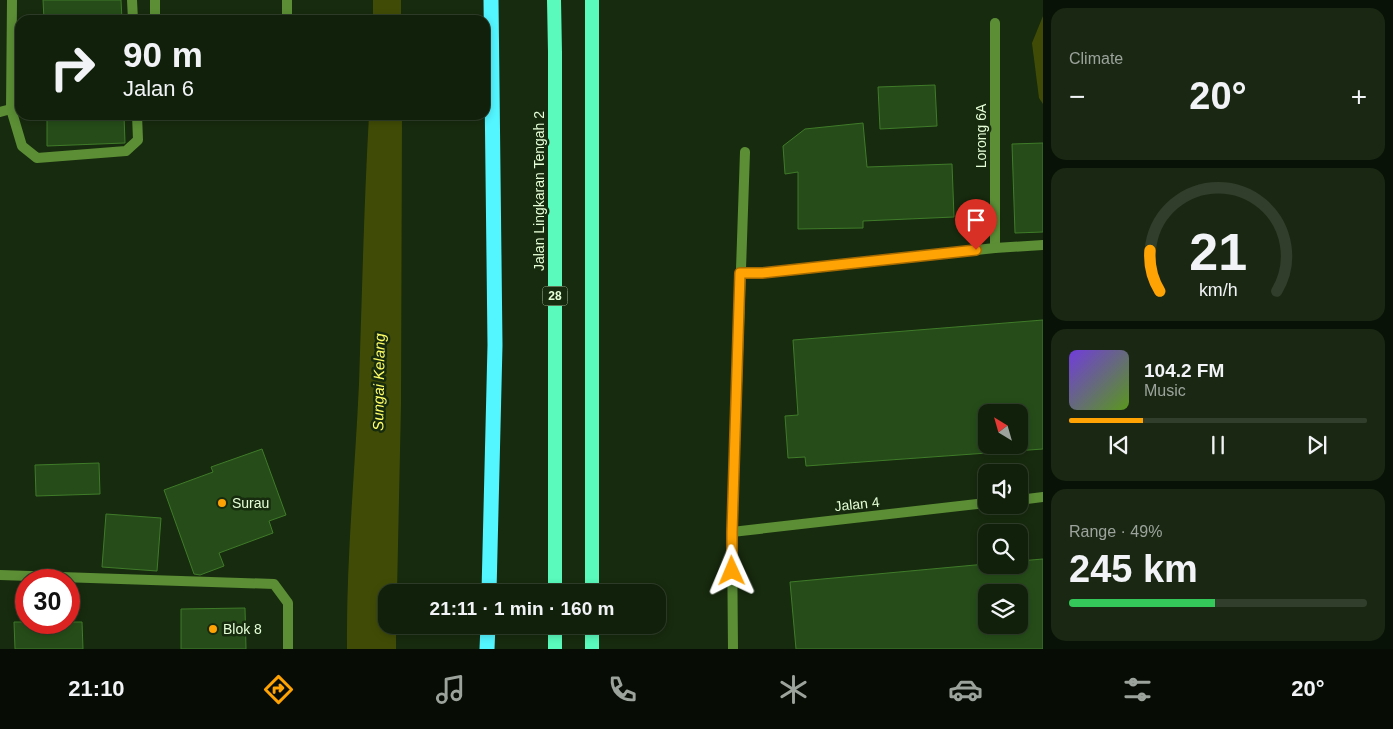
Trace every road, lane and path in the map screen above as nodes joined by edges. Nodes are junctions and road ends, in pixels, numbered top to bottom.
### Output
1 (12, 0) edge
2 (132, 0) edge
3 (155, 0) edge
4 (287, 0) edge
5 (491, 0) edge
6 (554, 0) edge
7 (592, 0) edge
8 (133, 15) edge
9 (155, 15) edge
10 (287, 15) edge
11 (995, 23) dead end
12 (11, 109) junction
13 (0, 112) edge
14 (136, 120) edge
15 (745, 152) dead end
16 (1043, 245) edge
17 (995, 248) junction
18 (740, 273) junction
19 (1043, 497) edge
20 (1028, 499) edge
21 (978, 504) edge
22 (732, 532) junction
23 (0, 575) edge
24 (489, 584) edge
25 (555, 584) edge
26 (592, 584) edge
27 (488, 634) edge
28 (555, 634) edge
29 (592, 634) edge
30 (288, 649) edge
31 (487, 649) edge
32 (555, 649) edge
33 (592, 649) edge
34 (733, 649) edge

1 - 12 street
2 - 8 street
3 - 9 street
4 - 10 street
5 - 24 highway
6 - 25 highway, Jalan Lingkaran Tengah 2 / 28
7 - 26 highway
11 - 17 street, Lorong 6A
12 - 13 street
12 - 14 street
15 - 18 street
16 - 17 street
17 - 18 street
18 - 22 street
19 - 20 street
21 - 22 street, Jalan 4
22 - 34 street
23 - 30 street
27 - 31 highway
28 - 32 highway
29 - 33 highway

